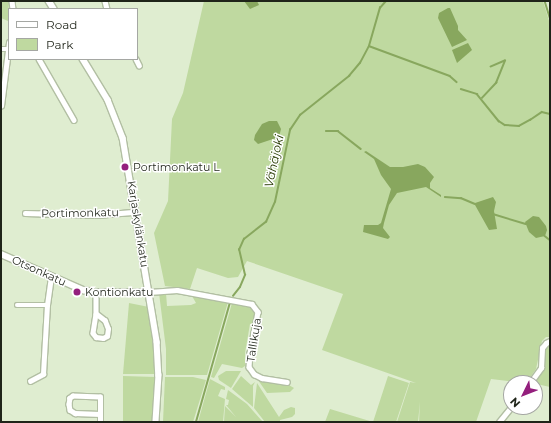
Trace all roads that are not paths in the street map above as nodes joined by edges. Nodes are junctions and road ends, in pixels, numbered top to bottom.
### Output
1 (8, 56) edge
2 (40, 60) edge
3 (84, 60) edge
4 (136, 60) edge
5 (139, 65) dead end
6 (1, 106) edge
7 (74, 120) dead end
8 (135, 212) junction
9 (25, 213) dead end
10 (1, 254) edge
11 (51, 276) junction
12 (96, 292) junction
13 (149, 292) junction
14 (17, 305) dead end
15 (47, 305) junction
16 (96, 314) junction
17 (550, 341) edge
18 (536, 375) edge
19 (30, 381) dead end
20 (287, 382) dead end
21 (100, 414) junction
22 (100, 422) edge
23 (156, 422) edge

1 - 6 street
2 - 7 street
3 - 8 street, Karjaskylänkatu
4 - 5 street
8 - 9 street, Portimonkatu
8 - 13 street, Karjaskylänkatu
10 - 11 street, Otsonkatu
11 - 12 street, Otsonkatu
11 - 15 street
12 - 13 street, Otsonkatu
12 - 16 street
13 - 20 street, Tallikuja
13 - 23 street, Karjaskylänkatu
14 - 15 street
15 - 19 street
16 - 16 street
17 - 18 street
21 - 21 street
21 - 22 street

